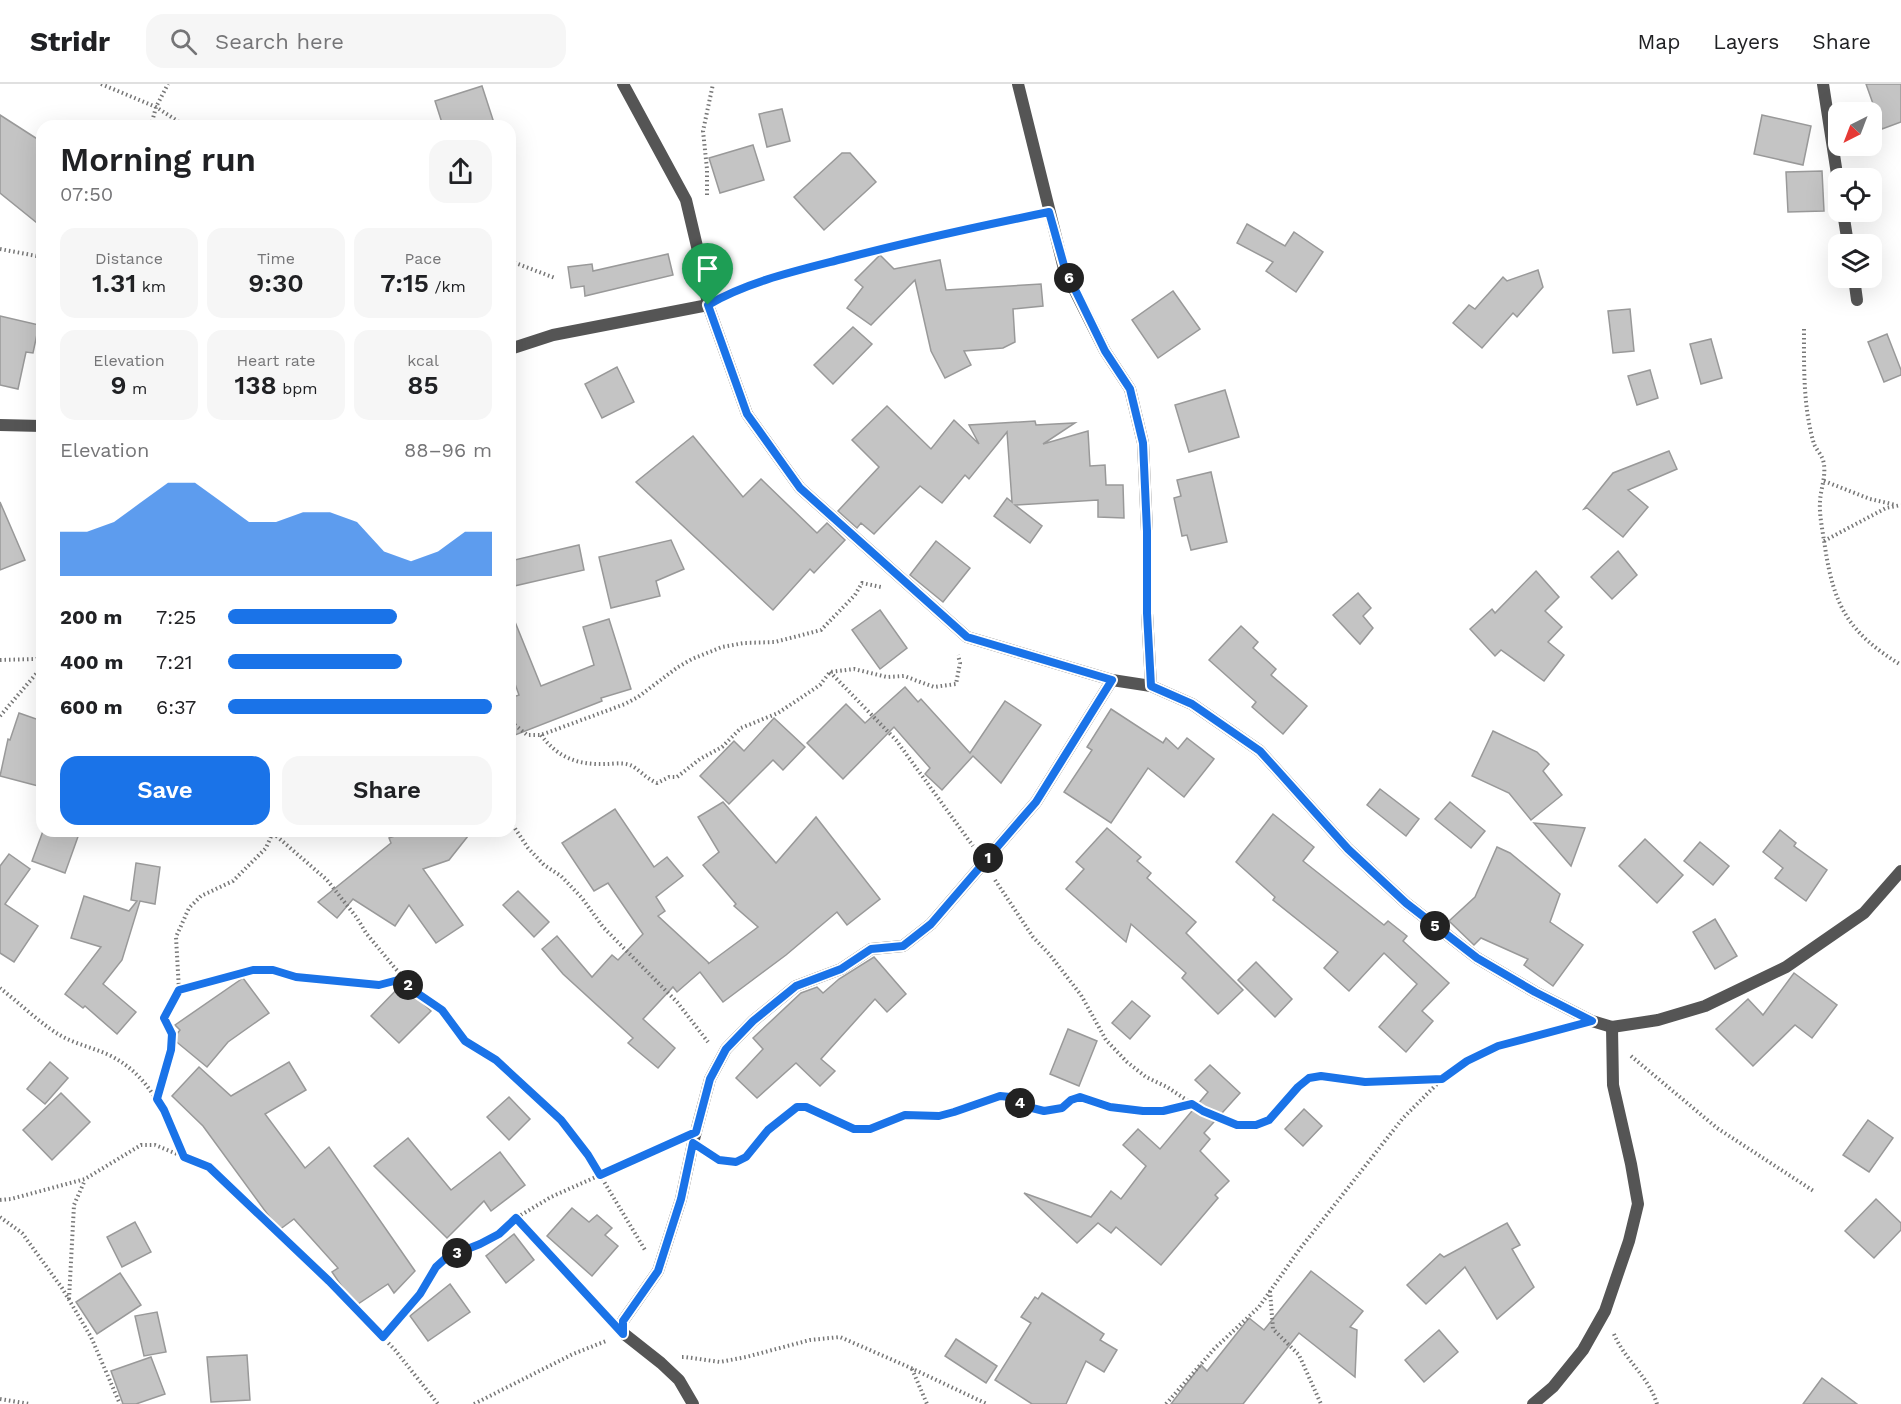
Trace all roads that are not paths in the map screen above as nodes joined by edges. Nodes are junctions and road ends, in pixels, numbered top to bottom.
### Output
1 (623, 84) edge
2 (1018, 84) edge
3 (1824, 84) edge
4 (1836, 168) edge
5 (1855, 288) edge
6 (1857, 300) dead end
7 (708, 305) junction
8 (516, 347) edge
9 (0, 425) edge
10 (36, 426) edge
11 (1112, 680) junction
12 (1151, 686) junction
13 (1901, 872) edge
14 (1612, 1027) junction
15 (693, 1404) edge
16 (1533, 1404) edge

1 - 7 street
2 - 12 street
3 - 4 street
5 - 6 street
7 - 8 street
7 - 11 street
9 - 10 street
11 - 12 street
11 - 15 street
12 - 14 street
13 - 14 street
14 - 16 street

